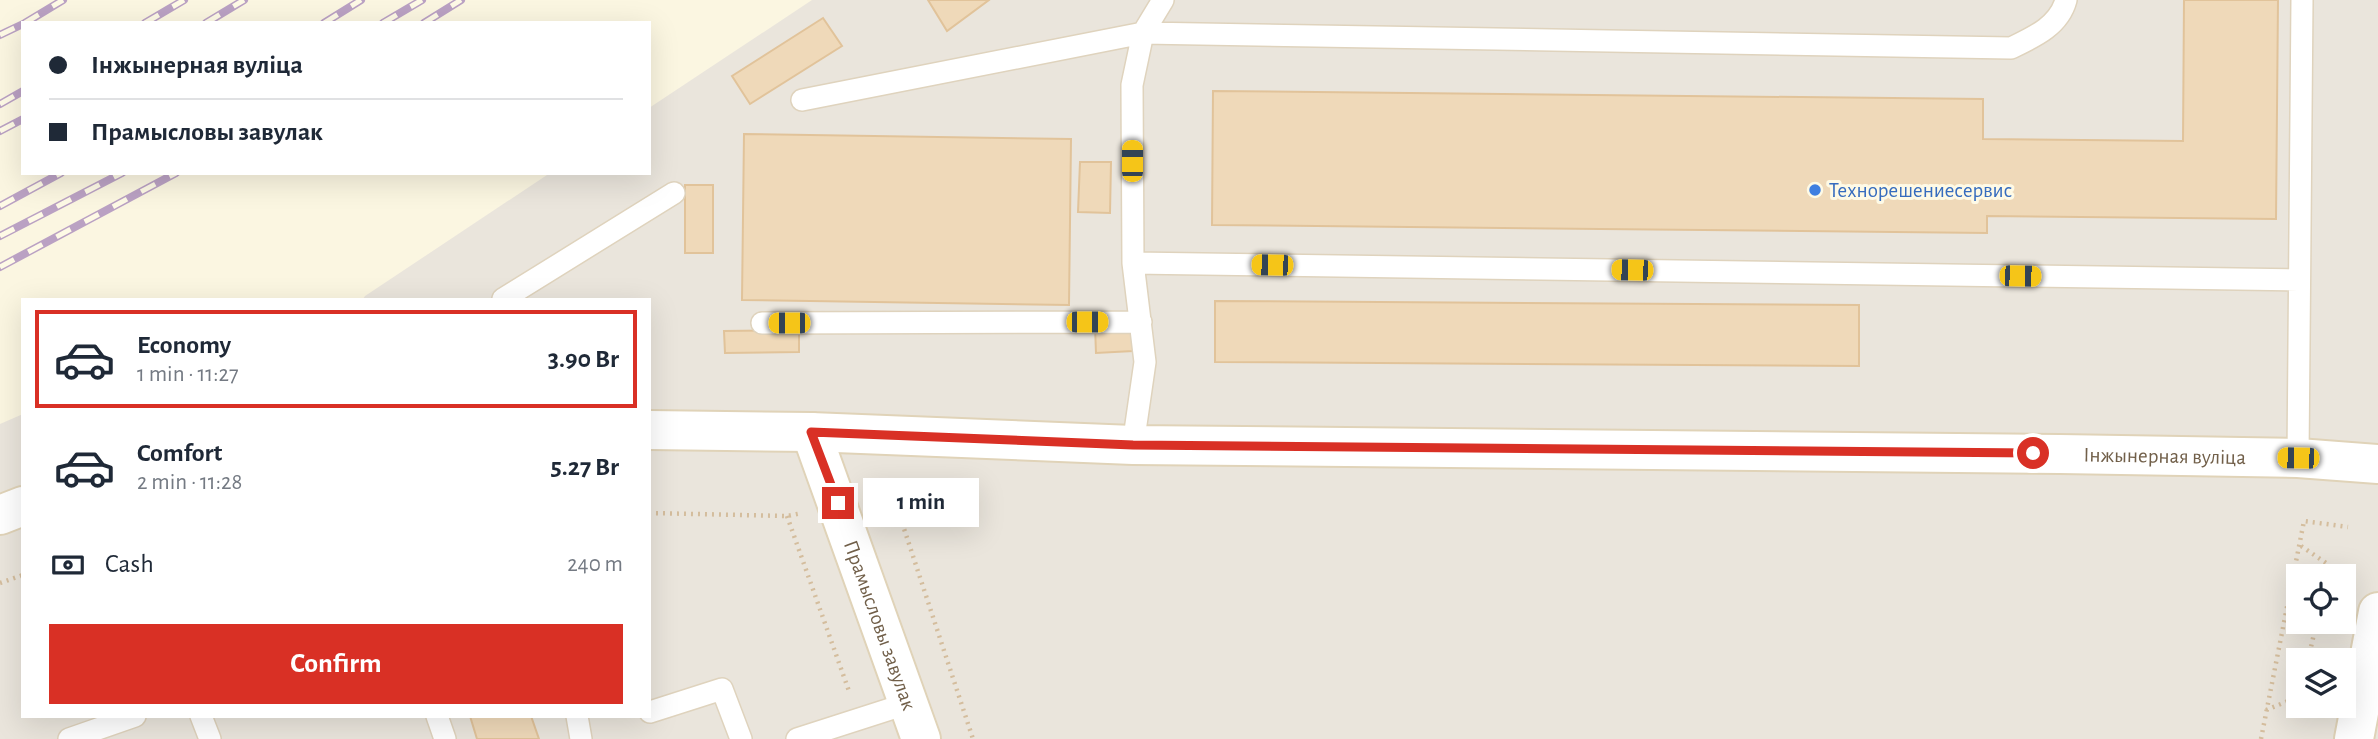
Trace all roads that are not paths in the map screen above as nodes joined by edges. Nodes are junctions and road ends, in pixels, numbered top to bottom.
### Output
1 (1163, 0) edge
2 (2066, 0) edge
3 (2302, 0) edge
4 (1143, 33) junction
5 (802, 100) dead end
6 (674, 193) dead end
7 (1133, 263) junction
8 (2298, 280) junction
9 (505, 298) edge
10 (1141, 322) junction
11 (762, 323) dead end
12 (651, 430) edge
13 (811, 432) junction
14 (1133, 445) junction
15 (2298, 458) junction
16 (2378, 464) edge
17 (21, 507) edge
18 (0, 515) edge
19 (2378, 612) edge
20 (909, 704) junction
21 (651, 712) edge
22 (129, 718) edge
23 (202, 718) edge
24 (438, 718) edge
25 (577, 718) edge
26 (69, 739) edge
27 (209, 739) edge
28 (444, 739) edge
29 (581, 739) edge
30 (741, 739) edge
31 (797, 739) edge
32 (921, 739) edge
33 (2354, 739) edge

1 - 4 lane
2 - 4 lane
3 - 8 lane
4 - 5 lane
4 - 7 lane
6 - 9 lane
7 - 8 lane
7 - 10 lane
8 - 15 lane
10 - 11 lane
10 - 14 lane
12 - 13 street, Інжынерная вуліца
13 - 14 street, Інжынерная вуліца
13 - 20 street, Прамысловы завулак
14 - 15 street, Інжынерная вуліца
15 - 16 street, Інжынерная вуліца
17 - 18 street
19 - 33 street
20 - 31 lane
20 - 32 street, Прамысловы завулак
21 - 30 lane
22 - 26 lane
23 - 27 lane
24 - 28 lane
25 - 29 lane

